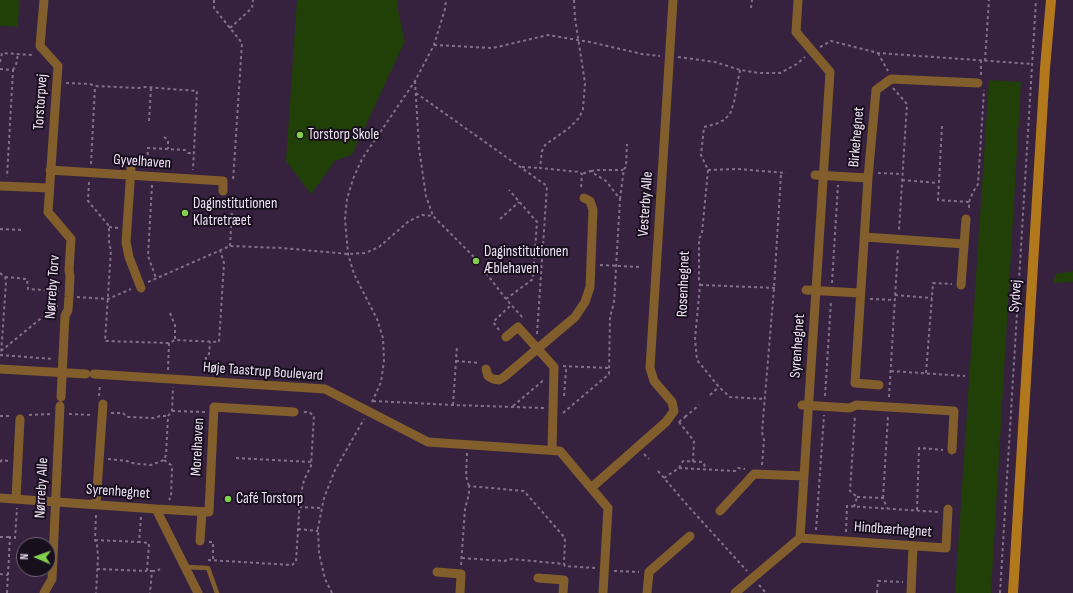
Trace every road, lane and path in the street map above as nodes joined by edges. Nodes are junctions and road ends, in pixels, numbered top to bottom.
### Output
1 (44, 0) edge
2 (214, 0) edge
3 (253, 0) edge
4 (446, 0) edge
5 (574, 0) edge
6 (673, 0) edge
7 (752, 0) edge
8 (798, 0) edge
9 (989, 0) edge
10 (1036, 0) edge
11 (1051, 0) edge
12 (751, 8) dead end
13 (230, 28) junction
14 (579, 41) junction
15 (434, 45) junction
16 (32, 48) dead end
17 (813, 51) junction
18 (878, 53) junction
19 (18, 54) junction
20 (670, 56) junction
21 (981, 60) junction
22 (985, 60) junction
23 (0, 62) edge
24 (1032, 64) junction
25 (0, 69) edge
26 (13, 70) junction
27 (740, 70) junction
28 (890, 80) junction
29 (415, 81) junction
30 (56, 83) junction
31 (978, 83) junction
32 (95, 86) junction
33 (151, 87) junction
34 (416, 93) junction
35 (149, 121) dead end
36 (942, 126) dead end
37 (164, 137) dead end
38 (627, 144) dead end
39 (168, 149) junction
40 (194, 153) junction
41 (520, 167) junction
42 (540, 168) junction
43 (50, 170) junction
44 (624, 170) junction
45 (708, 170) junction
46 (130, 172) junction
47 (590, 172) junction
48 (90, 173) junction
49 (786, 173) dead end
50 (582, 174) junction
51 (781, 174) junction
52 (902, 174) junction
53 (819, 175) junction
54 (868, 175) junction
55 (839, 176) junction
56 (150, 177) junction
57 (193, 179) junction
58 (902, 180) junction
59 (233, 182) dead end
60 (938, 183) junction
61 (3, 186) edge
62 (49, 188) junction
63 (233, 190) dead end
64 (509, 190) dead end
65 (223, 191) dead end
66 (584, 198) joint
67 (620, 199) junction
68 (519, 202) junction
69 (970, 202) junction
70 (48, 212) joint
71 (433, 216) junction
72 (500, 219) dead end
73 (966, 219) joint
74 (0, 229) edge
75 (23, 230) dead end
76 (865, 237) junction
77 (898, 239) junction
78 (964, 244) junction
79 (230, 246) junction
80 (220, 250) junction
81 (348, 254) junction
82 (475, 258) dead end
83 (591, 265) junction
84 (616, 266) junction
85 (639, 267) dead end
86 (0, 273) edge
87 (5, 277) junction
88 (156, 278) junction
89 (700, 284) junction
90 (961, 285) joint
91 (141, 287) junction
92 (774, 288) junction
93 (778, 288) dead end
94 (811, 290) junction
95 (832, 292) junction
96 (69, 294) junction
97 (860, 295) junction
98 (895, 295) junction
99 (932, 298) junction
100 (108, 299) junction
101 (506, 299) dead end
102 (895, 300) junction
103 (511, 305) dead end
104 (68, 307) junction
105 (170, 313) dead end
106 (538, 334) dead end
107 (506, 337) joint
108 (175, 340) junction
109 (210, 342) junction
110 (169, 344) junction
111 (457, 346) dead end
112 (539, 349) junction
113 (2, 351) junction
114 (1, 355) edge
115 (63, 360) junction
116 (456, 362) junction
117 (0, 369) edge
118 (486, 369) joint
119 (891, 371) junction
120 (62, 372) junction
121 (926, 373) junction
122 (965, 376) dead end
123 (171, 379) junction
124 (205, 381) junction
125 (879, 385) dead end
126 (720, 387) junction
127 (710, 395) dead end
128 (765, 399) junction
129 (373, 401) junction
130 (764, 404) junction
131 (769, 404) dead end
132 (699, 405) dead end
133 (805, 405) junction
134 (856, 405) junction
135 (61, 406) junction
136 (453, 406) junction
137 (824, 406) junction
138 (886, 407) junction
139 (553, 409) junction
140 (101, 410) junction
141 (172, 410) junction
142 (368, 411) junction
143 (294, 412) joint
144 (214, 413) junction
145 (563, 413) dead end
146 (0, 416) edge
147 (168, 416) junction
148 (19, 417) junction
149 (685, 417) dead end
150 (679, 422) dead end
151 (468, 444) junction
152 (552, 450) junction
153 (952, 450) joint
154 (99, 458) junction
155 (236, 458) dead end
156 (164, 460) junction
157 (311, 462) junction
158 (693, 462) junction
159 (679, 468) junction
160 (706, 469) junction
161 (658, 471) dead end
162 (758, 474) junction
163 (804, 476) junction
164 (664, 478) junction
165 (469, 486) junction
166 (591, 488) junction
167 (857, 497) junction
168 (0, 498) edge
169 (883, 498) junction
170 (17, 499) junction
171 (56, 502) junction
172 (96, 504) junction
173 (299, 507) junction
174 (854, 507) junction
175 (141, 508) junction
176 (322, 508) junction
177 (886, 508) junction
178 (159, 509) junction
179 (917, 510) junction
180 (720, 511) dead end
181 (948, 511) joint
182 (202, 512) junction
183 (298, 529) junction
184 (318, 531) junction
185 (0, 536) edge
186 (690, 536) dead end
187 (10, 537) junction
188 (800, 538) junction
189 (816, 539) junction
190 (95, 540) junction
191 (200, 541) joint
192 (846, 541) junction
193 (140, 542) junction
194 (913, 546) junction
195 (462, 558) junction
196 (205, 559) dead end
197 (212, 560) junction
198 (564, 564) junction
199 (186, 567) junction
200 (208, 568) junction
201 (97, 569) junction
202 (160, 569) dead end
203 (605, 570) junction
204 (147, 571) junction
205 (152, 571) junction
206 (437, 572) dead end
207 (649, 572) junction
208 (0, 574) edge
209 (8, 574) junction
210 (461, 574) junction
211 (538, 578) dead end
212 (753, 578) junction
213 (912, 582) junction
214 (6, 593) edge
215 (44, 593) edge
216 (96, 593) edge
217 (150, 593) edge
218 (198, 593) edge
219 (217, 593) edge
220 (332, 593) edge
221 (460, 593) edge
222 (563, 593) edge
223 (603, 593) edge
224 (647, 593) edge
225 (735, 593) edge
226 (766, 593) edge
227 (877, 593) edge
228 (911, 593) edge
229 (1000, 593) edge
230 (1013, 593) edge

1 - 30 street, Torstorpvej
2 - 13 path
3 - 13 path
4 - 15 path
5 - 14 path
6 - 20 street, Vesterby Alle
7 - 12 path
8 - 17 street
9 - 22 path
10 - 24 path
11 - 230 main road, Sydvej
13 - 59 path
14 - 15 path
14 - 20 path
14 - 42 path
15 - 29 path
16 - 19 path
17 - 18 path
17 - 27 path
17 - 53 street, Syrenhegnet
18 - 21 path
18 - 28 path
19 - 23 path
19 - 26 path
20 - 27 path
20 - 166 street, Vesterby Alle
21 - 22 path
21 - 31 path
22 - 24 path
24 - 229 path
25 - 26 path
26 - 61 path
27 - 45 path, Rosenhegnet
28 - 31 street
28 - 52 path
28 - 54 street, Birkehegnet
29 - 34 path
29 - 81 path
30 - 32 path
30 - 43 street, Torstorpvej
31 - 69 path
32 - 33 path
32 - 48 path
33 - 35 path
33 - 40 path
34 - 41 path
34 - 71 path
36 - 60 path
37 - 39 path
38 - 44 path
39 - 40 path
39 - 56 path
40 - 57 path
41 - 42 path
41 - 106 path
42 - 50 path
43 - 48 street, Gyvelhaven
43 - 62 street, Torstorpvej
44 - 47 path
44 - 67 path
45 - 51 path
45 - 89 path, Rosenhegnet
46 - 48 street, Gyvelhaven
46 - 56 street, Gyvelhaven
46 - 91 street
47 - 50 path
47 - 67 path
48 - 100 path
49 - 51 path
50 - 66 path
51 - 92 path
52 - 54 path
52 - 58 path
53 - 55 street
53 - 94 street, Syrenhegnet
54 - 55 street
54 - 76 street, Birkehegnet
55 - 95 path
56 - 57 street, Gyvelhaven
56 - 88 path
57 - 65 street, Gyvelhaven
58 - 60 path
58 - 77 path
60 - 69 path
61 - 62 street
62 - 70 street, Torstorpvej
63 - 79 path
64 - 68 path
66 - 83 street
67 - 84 path
68 - 72 path
68 - 101 path
69 - 73 path
70 - 96 street, Nørreby Torv
71 - 81 path
71 - 82 path
73 - 78 street
74 - 75 path
76 - 77 street
76 - 97 street, Birkehegnet
77 - 78 street
77 - 98 path
78 - 90 street
79 - 80 path
79 - 81 path
80 - 88 path
80 - 109 path
81 - 129 path
83 - 84 path
83 - 112 street
84 - 85 path
84 - 145 path
86 - 87 path
87 - 96 path
87 - 113 path
88 - 91 path
89 - 92 path
89 - 126 path, Rosenhegnet
90 - 99 path
91 - 100 path
92 - 93 path
92 - 128 path
94 - 95 street
94 - 133 street, Syrenhegnet
95 - 97 street
95 - 137 path
96 - 100 path
96 - 104 street, Nørreby Torv
97 - 102 path
97 - 125 street, Birkehegnet
98 - 99 path
98 - 102 path
99 - 121 path
100 - 110 path
102 - 119 path
103 - 107 path
104 - 113 path
104 - 115 street, Nørreby Torv
105 - 108 path
107 - 112 street
108 - 109 path
108 - 110 path
109 - 124 path
110 - 123 path
111 - 116 path
112 - 118 street
112 - 139 street
113 - 114 path
114 - 115 path
115 - 120 street, Nørreby Torv
116 - 118 path
116 - 136 path
117 - 120 street, Høje Taastrup Boulevard
119 - 121 path
119 - 138 path
120 - 123 street, Høje Taastrup Boulevard
120 - 135 street, Nørreby Alle
121 - 122 path
123 - 124 street, Høje Taastrup Boulevard
123 - 141 path
124 - 142 street, Høje Taastrup Boulevard
126 - 127 path
126 - 128 path, Rosenhegnet
128 - 130 path
129 - 136 path
129 - 142 path
130 - 131 path
130 - 162 path
132 - 149 path
133 - 137 street
133 - 163 street, Syrenhegnet
134 - 137 street
134 - 138 street
134 - 167 path
135 - 140 path
135 - 148 path
135 - 171 street, Nørreby Alle
136 - 139 path
137 - 189 path
138 - 153 street
138 - 169 path
139 - 152 street
140 - 147 path
140 - 154 street
141 - 144 path
141 - 147 path
142 - 151 street, Høje Taastrup Boulevard
142 - 176 path
143 - 144 street, Morelhaven
143 - 157 path
144 - 182 street, Morelhaven
146 - 148 path
147 - 156 path
148 - 170 street
150 - 158 path
151 - 152 street, Høje Taastrup Boulevard
151 - 165 path
152 - 166 street, Høje Taastrup Boulevard
153 - 179 path
154 - 156 path
154 - 172 street
155 - 157 path
156 - 178 path
157 - 173 path
158 - 159 path
158 - 160 path
159 - 160 path
159 - 164 path
160 - 162 path
161 - 164 path
162 - 163 street
162 - 180 street
163 - 188 street, Syrenhegnet
164 - 212 path
165 - 195 path
165 - 198 path
166 - 203 street
167 - 169 path
167 - 174 path
168 - 170 street
169 - 177 path
170 - 171 street
170 - 187 path
171 - 172 street, Syrenhegnet
171 - 215 street, Nørreby Alle
172 - 175 street, Syrenhegnet
172 - 190 path
173 - 176 path
173 - 183 path
174 - 177 path
174 - 192 path
175 - 178 street, Syrenhegnet
175 - 193 path
176 - 184 path
177 - 179 path
178 - 182 street
178 - 199 street, Syrenhegnet
179 - 181 path
181 - 194 street, Hindbærhegnet
182 - 191 street, Morelhaven
183 - 184 path
183 - 197 path
184 - 220 path
185 - 187 path
186 - 207 street
187 - 209 path
188 - 189 street, Hindbærhegnet
188 - 212 street
189 - 192 street, Hindbærhegnet
190 - 193 path
190 - 201 path
191 - 197 path
192 - 194 street, Hindbærhegnet
193 - 204 path
194 - 213 street
195 - 198 path
195 - 210 path
196 - 197 path
197 - 200 path
198 - 203 path
199 - 200 lane
199 - 218 street, Syrenhegnet
200 - 219 lane
201 - 204 path
201 - 216 path
202 - 205 path
203 - 207 path
203 - 223 street
204 - 205 path
205 - 217 path
206 - 210 street
207 - 224 street
208 - 209 path
209 - 214 path
210 - 221 street
211 - 222 street
212 - 225 street
212 - 226 path
213 - 227 path
213 - 228 street

